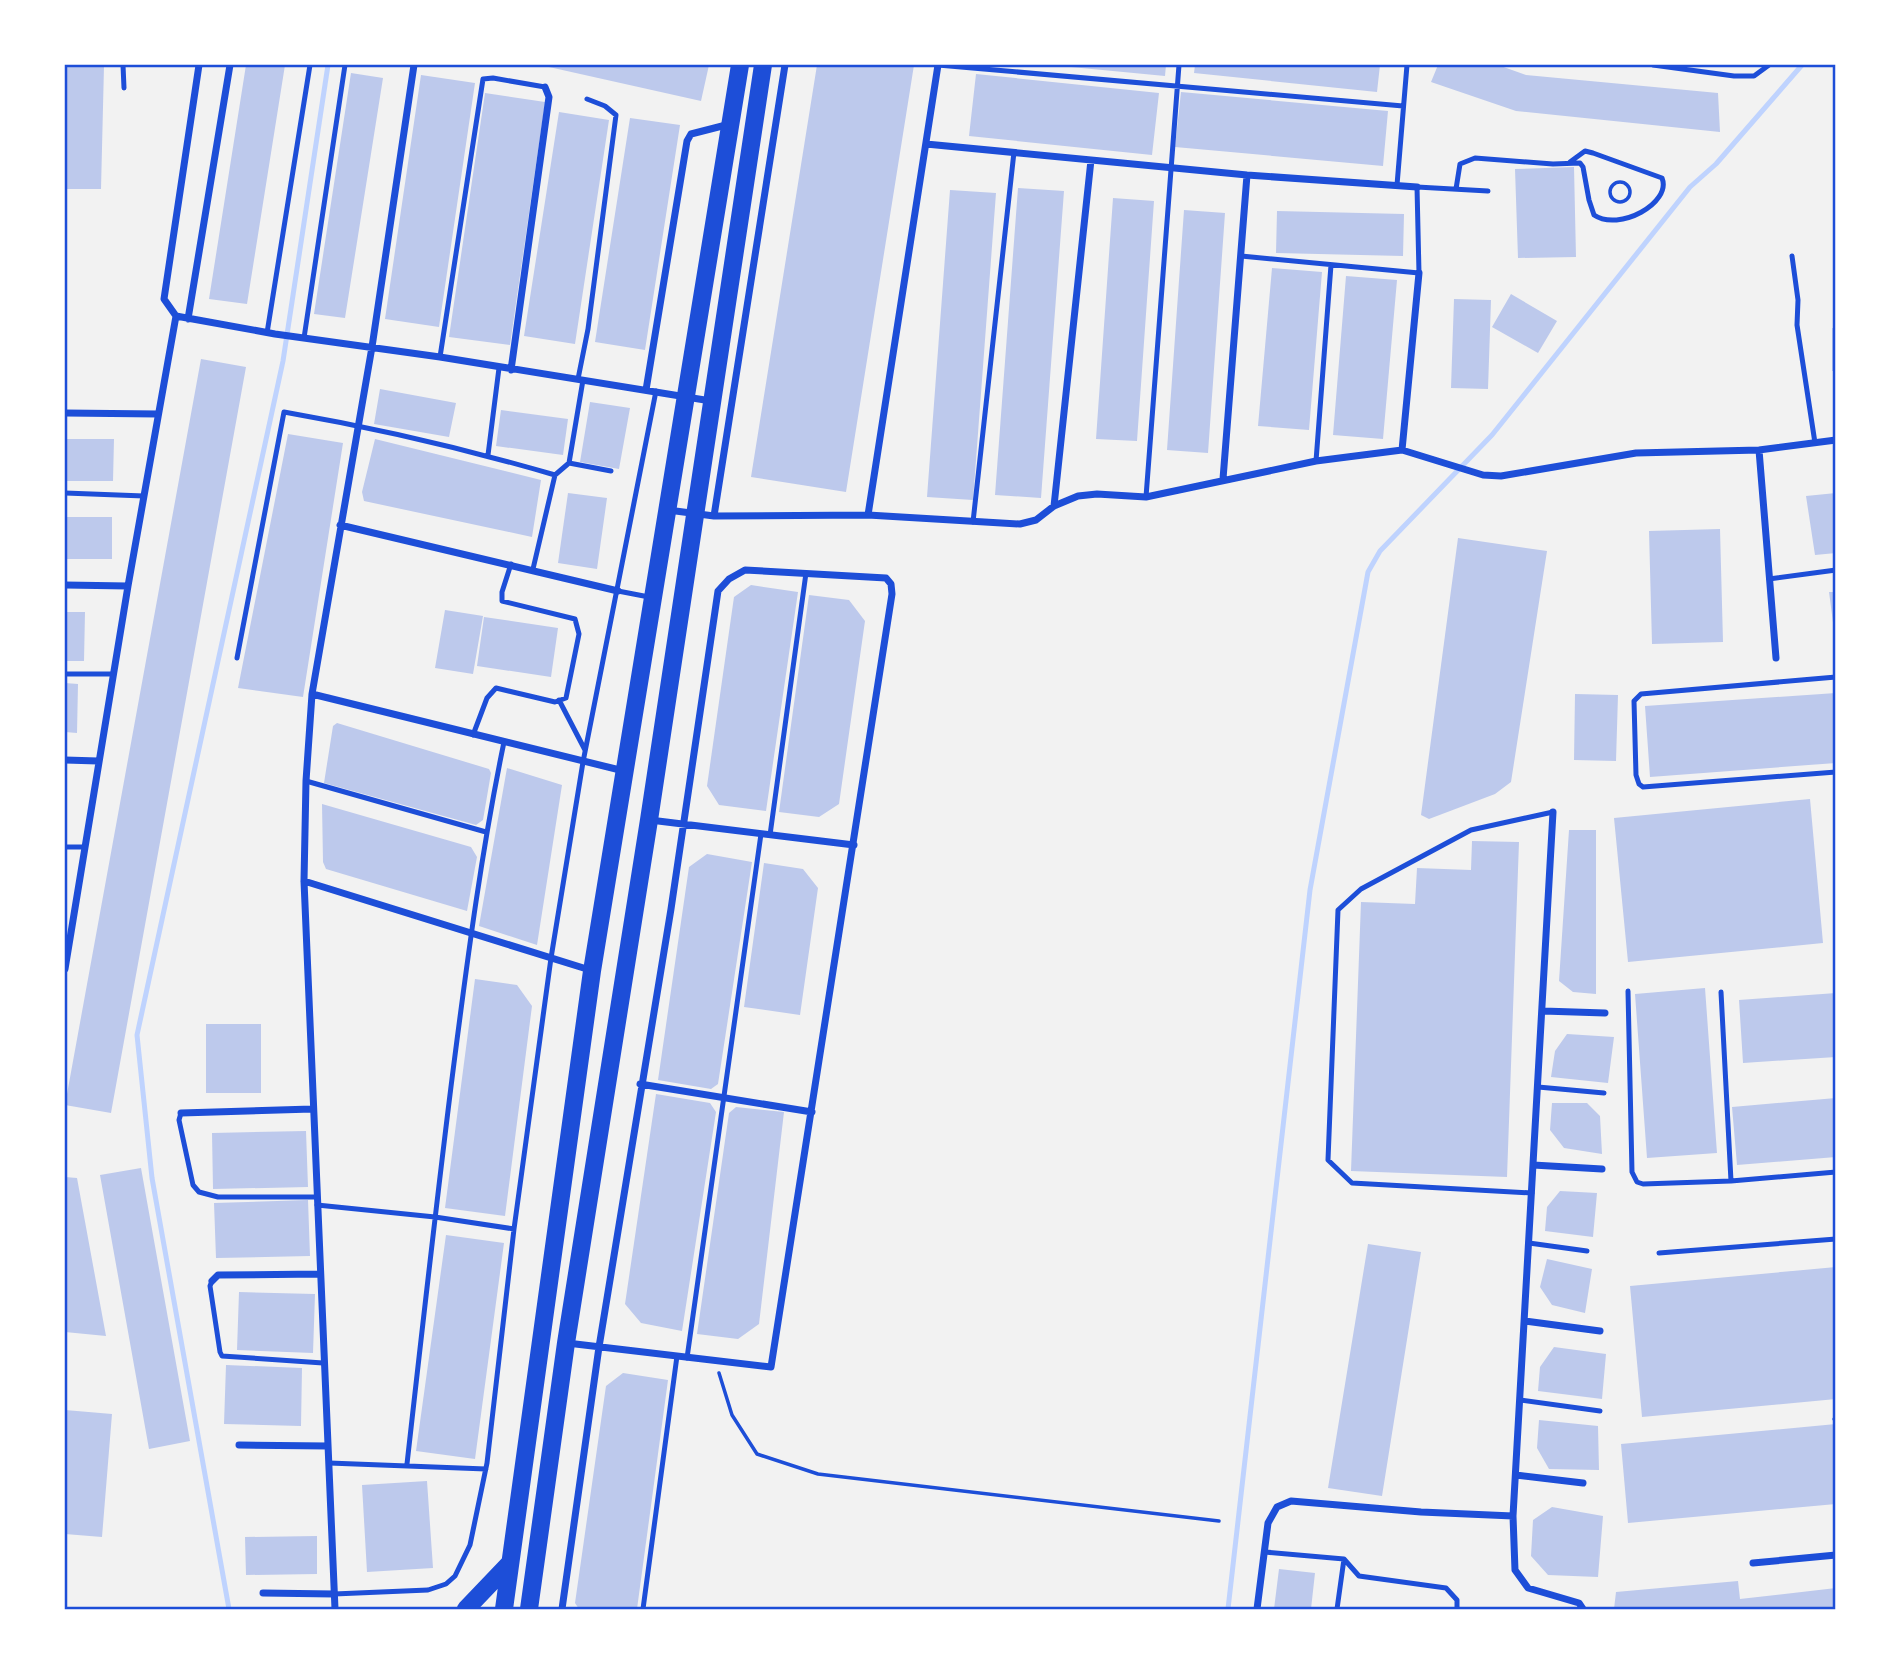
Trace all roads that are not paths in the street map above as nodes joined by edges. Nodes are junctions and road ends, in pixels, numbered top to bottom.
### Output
1 (123, 65) edge
2 (199, 65) edge
3 (230, 65) edge
4 (310, 65) edge
5 (345, 65) edge
6 (414, 65) edge
7 (740, 65) edge
8 (763, 65) edge
9 (785, 65) edge
10 (938, 65) edge
11 (1179, 65) edge
12 (1407, 65) edge
13 (1653, 65) edge
14 (1769, 65) edge
15 (1178, 85) junction
16 (545, 87) joint
17 (124, 88) dead end
18 (587, 99) dead end
19 (1404, 106) junction
20 (731, 124) junction
21 (926, 144) junction
22 (1014, 152) junction
23 (1091, 160) junction
24 (1570, 162) junction
25 (1171, 168) junction
26 (1247, 175) junction
27 (1397, 185) junction
28 (1416, 187) junction
29 (1456, 189) junction
30 (1488, 191) dead end
31 (1241, 256) junction
32 (1792, 256) dead end
33 (1331, 265) junction
34 (1419, 273) junction
35 (176, 316) junction
36 (188, 319) junction
37 (271, 334) junction
38 (300, 337) junction
39 (372, 347) junction
40 (440, 357) junction
41 (499, 368) junction
42 (511, 370) junction
43 (581, 380) junction
44 (646, 390) junction
45 (656, 391) junction
46 (685, 396) junction
47 (711, 401) junction
48 (65, 412) edge
49 (158, 414) junction
50 (358, 425) junction
51 (1836, 440) edge
52 (1815, 443) junction
53 (1402, 450) junction
54 (1759, 450) junction
55 (488, 455) junction
56 (1316, 461) junction
57 (569, 463) junction
58 (611, 471) dead end
59 (555, 475) junction
60 (1223, 479) junction
61 (65, 493) edge
62 (144, 496) junction
63 (1146, 497) junction
64 (1054, 506) junction
65 (668, 510) junction
66 (695, 513) junction
67 (868, 515) junction
68 (714, 516) junction
69 (973, 522) junction
70 (340, 525) junction
71 (511, 564) junction
72 (533, 569) junction
73 (1836, 570) edge
74 (806, 573) junction
75 (1769, 579) junction
76 (65, 585) edge
77 (128, 586) junction
78 (618, 591) junction
79 (653, 597) junction
80 (237, 658) dead end
81 (1776, 658) dead end
82 (65, 674) edge
83 (113, 674) junction
84 (1836, 677) edge
85 (312, 694) junction
86 (559, 701) junction
87 (473, 735) junction
88 (504, 742) junction
89 (585, 751) junction
90 (65, 760) edge
91 (98, 761) junction
92 (583, 762) junction
93 (624, 772) junction
94 (1836, 772) edge
95 (306, 780) junction
96 (1553, 812) joint
97 (649, 820) junction
98 (683, 824) junction
99 (486, 832) junction
100 (765, 834) junction
101 (854, 845) junction
102 (65, 846) edge
103 (85, 847) junction
104 (304, 881) junction
105 (68, 923) edge
106 (471, 933) junction
107 (551, 958) junction
108 (65, 969) edge
109 (592, 971) junction
110 (1628, 991) dead end
111 (1721, 992) dead end
112 (1543, 1011) junction
113 (1605, 1013) dead end
114 (640, 1084) junction
115 (1538, 1087) junction
116 (1604, 1093) dead end
117 (724, 1099) junction
118 (312, 1109) junction
119 (812, 1112) junction
120 (181, 1113) joint
121 (1533, 1165) junction
122 (1602, 1169) dead end
123 (1836, 1171) edge
124 (1731, 1181) junction
125 (1532, 1193) junction
126 (317, 1201) junction
127 (435, 1217) junction
128 (514, 1228) junction
129 (1836, 1238) edge
130 (1529, 1243) junction
131 (1587, 1251) dead end
132 (1659, 1253) dead end
133 (320, 1274) junction
134 (212, 1280) joint
135 (1525, 1321) junction
136 (1600, 1331) dead end
137 (566, 1343) junction
138 (599, 1347) junction
139 (677, 1356) junction
140 (687, 1358) junction
141 (323, 1363) junction
142 (1520, 1400) junction
143 (1600, 1410) dead end
144 (239, 1445) dead end
145 (328, 1446) junction
146 (329, 1463) junction
147 (407, 1464) junction
148 (486, 1469) junction
149 (1516, 1475) junction
150 (1583, 1483) dead end
151 (1513, 1516) junction
152 (1265, 1552) junction
153 (1836, 1555) edge
154 (1344, 1559) junction
155 (1753, 1563) dead end
156 (509, 1564) junction
157 (262, 1593) dead end
158 (334, 1594) junction
159 (335, 1609) edge
160 (466, 1609) edge
161 (503, 1609) edge
162 (529, 1609) edge
163 (562, 1609) edge
164 (643, 1609) edge
165 (1257, 1609) edge
166 (1337, 1609) edge
167 (1457, 1609) edge
168 (1583, 1609) edge

1 - 17 lane
2 - 35 street
3 - 36 street
4 - 37 lane
5 - 38 lane
6 - 39 street
7 - 20 main road
8 - 47 main road
9 - 68 street
10 - 15 lane
10 - 21 street
11 - 15 lane
12 - 19 lane
13 - 14 lane
15 - 19 lane
15 - 25 lane
16 - 40 lane
16 - 42 street
18 - 43 lane
19 - 27 lane
20 - 44 street
20 - 46 main road
21 - 22 street
21 - 67 street
22 - 23 street
22 - 69 lane
23 - 25 street
23 - 64 street
24 - 24 lane
24 - 29 lane
25 - 26 street
25 - 63 lane
26 - 27 street
26 - 31 street
27 - 28 street
28 - 29 lane
28 - 34 lane
29 - 30 lane
31 - 33 lane
31 - 60 street
32 - 52 lane
33 - 34 lane
33 - 56 lane
34 - 53 street
35 - 36 street
35 - 49 street
36 - 37 street
37 - 38 street
38 - 39 street
39 - 40 street
39 - 50 street
40 - 41 street
41 - 42 street
41 - 55 lane
42 - 43 street
43 - 44 street
43 - 57 lane
44 - 45 street
45 - 46 street
45 - 78 lane
46 - 47 street
46 - 65 main road
47 - 66 main road
48 - 49 street
49 - 62 street
50 - 55 lane
50 - 70 street
50 - 80 lane
51 - 52 street
52 - 54 street
53 - 54 street
53 - 56 street
54 - 75 street
55 - 59 lane
56 - 60 street
57 - 58 lane
57 - 59 lane
59 - 72 lane
60 - 63 street
61 - 62 lane
62 - 77 street
63 - 64 street
64 - 69 street
65 - 66 street
65 - 79 main road
66 - 68 street
66 - 97 main road
67 - 68 street
67 - 69 street
70 - 71 street
70 - 85 street
71 - 72 street
71 - 86 lane
72 - 78 street
73 - 75 lane
74 - 98 street
74 - 100 lane
74 - 101 street
75 - 81 street
76 - 77 street
77 - 83 street
78 - 79 lane
78 - 89 lane
79 - 93 main road
82 - 83 lane
83 - 91 street
84 - 94 lane
85 - 87 street
85 - 95 street
86 - 87 lane
86 - 89 lane
87 - 88 street
88 - 92 street
88 - 99 lane
89 - 92 lane
90 - 91 street
91 - 103 street
92 - 93 street
92 - 107 lane
93 - 109 main road
95 - 99 lane
95 - 104 street
96 - 112 street
96 - 125 lane
97 - 98 street
97 - 137 main road
98 - 100 street
98 - 114 street
99 - 106 lane
100 - 101 street
100 - 117 lane
101 - 119 street
102 - 103 lane
103 - 105 street
104 - 106 street
104 - 118 street
105 - 108 street
106 - 107 street
106 - 127 lane
107 - 109 street
107 - 128 lane
109 - 156 main road
110 - 124 lane
111 - 124 lane
112 - 113 street
112 - 115 street
114 - 117 street
114 - 138 street
115 - 116 lane
115 - 121 street
117 - 119 street
117 - 140 lane
118 - 120 street
118 - 126 street
119 - 140 street
120 - 126 lane
121 - 122 street
121 - 125 street
123 - 124 lane
125 - 130 street
126 - 127 lane
126 - 133 street
127 - 128 lane
127 - 147 lane
128 - 148 lane
129 - 132 lane
130 - 131 lane
130 - 135 street
133 - 134 street
133 - 141 street
134 - 141 lane
135 - 136 street
135 - 142 street
137 - 138 street
137 - 162 main road
138 - 139 street
138 - 163 street
139 - 140 street
139 - 164 lane
141 - 145 street
142 - 143 lane
142 - 149 street
144 - 145 street
145 - 146 street
146 - 147 lane
146 - 158 street
147 - 148 lane
148 - 158 lane
149 - 150 street
149 - 151 street
151 - 152 street
151 - 168 street
152 - 154 lane
152 - 165 street
153 - 155 street
154 - 166 lane
154 - 167 lane
156 - 160 main road
156 - 161 main road
157 - 158 street
158 - 159 street

